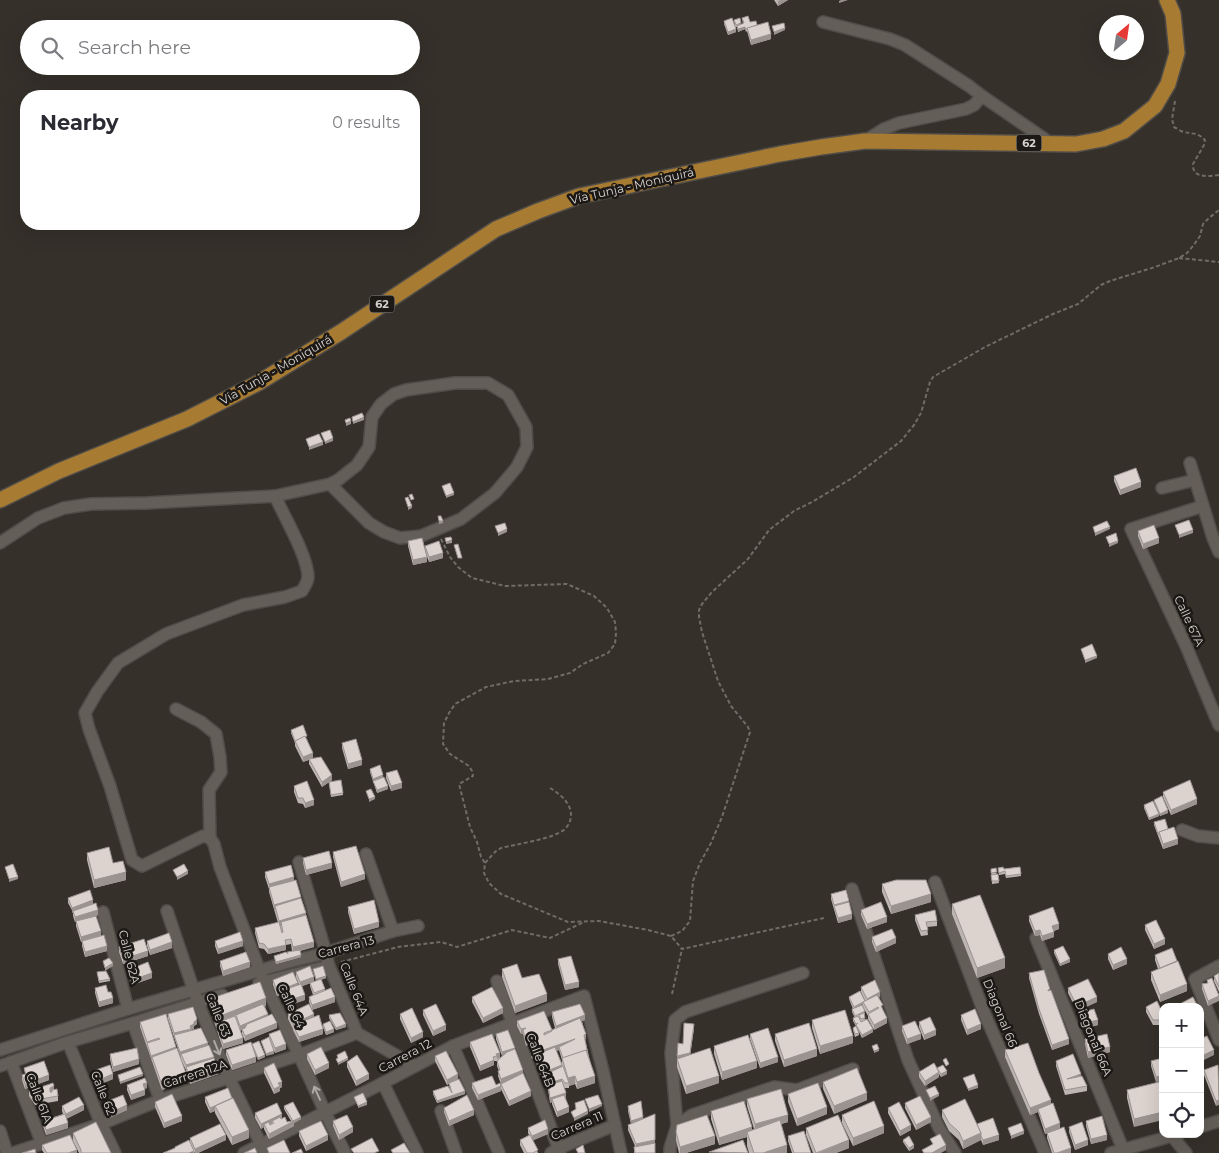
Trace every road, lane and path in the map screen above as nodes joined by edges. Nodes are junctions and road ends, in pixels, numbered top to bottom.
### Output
1 (1167, 0) edge
2 (823, 22) dead end
3 (1168, 84) junction
4 (982, 96) junction
5 (865, 141) junction
6 (1052, 144) junction
7 (1219, 175) edge
8 (1219, 210) edge
9 (1179, 258) junction
10 (1219, 262) edge
11 (1190, 463) dead end
12 (1195, 480) junction
13 (330, 484) junction
14 (1162, 488) dead end
15 (275, 496) junction
16 (0, 500) edge
17 (1203, 506) junction
18 (437, 530) junction
19 (0, 543) edge
20 (1219, 552) edge
21 (176, 709) dead end
22 (1219, 725) edge
23 (550, 788) dead end
24 (1182, 830) dead end
25 (210, 838) junction
26 (1219, 838) edge
27 (366, 854) dead end
28 (298, 862) dead end
29 (485, 862) junction
30 (935, 882) dead end
31 (852, 889) dead end
32 (168, 911) dead end
33 (103, 912) dead end
34 (824, 918) dead end
35 (584, 921) junction
36 (418, 926) dead end
37 (393, 932) junction
38 (671, 936) junction
39 (1036, 938) edge
40 (682, 949) junction
41 (326, 954) junction
42 (329, 966) junction
43 (1219, 966) edge
44 (803, 973) dead end
45 (262, 976) junction
46 (497, 981) dead end
47 (194, 990) junction
48 (672, 994) dead end
49 (198, 1002) junction
50 (128, 1009) junction
51 (1215, 1022) edge
52 (133, 1023) junction
53 (512, 1023) junction
54 (357, 1033) junction
55 (1219, 1040) edge
56 (68, 1042) junction
57 (452, 1046) junction
58 (0, 1050) edge
59 (299, 1055) junction
60 (5, 1064) edge
61 (415, 1066) junction
62 (854, 1069) edge
63 (229, 1078) junction
64 (383, 1083) junction
65 (160, 1100) junction
66 (441, 1111) dead end
67 (325, 1112) junction
68 (1219, 1121) edge
69 (101, 1124) junction
70 (615, 1125) junction
71 (677, 1126) junction
72 (1204, 1126) edge
73 (0, 1131) edge
74 (1165, 1138) edge
75 (1178, 1138) edge
76 (42, 1144) junction
77 (263, 1149) edge
78 (1123, 1149) junction
79 (557, 1151) edge
80 (7, 1153) edge
81 (13, 1153) edge
82 (115, 1153) edge
83 (244, 1153) edge
84 (346, 1153) edge
85 (417, 1153) edge
86 (456, 1153) edge
87 (499, 1153) edge
88 (621, 1153) edge
89 (670, 1153) edge
90 (955, 1153) edge
91 (1045, 1153) edge
92 (1111, 1153) edge
93 (1186, 1153) edge

1 - 3 main road, Vía Tunja - Moniquirá / 62
2 - 4 street
3 - 6 main road, Vía Tunja - Moniquirá / 62
3 - 7 path
4 - 5 street
4 - 6 street
5 - 6 main road, Vía Tunja - Moniquirá / 62
5 - 16 main road, Vía Tunja - Moniquirá / 62
8 - 9 path
9 - 10 path
9 - 38 path
11 - 12 street
12 - 14 street
12 - 17 street
13 - 15 street
13 - 18 street
13 - 18 street
15 - 19 street
15 - 25 street
17 - 20 street
17 - 22 street, Calle 67A
18 - 29 path
21 - 25 street, Calle 64
23 - 29 path
24 - 26 street
25 - 45 street, Calle 64
27 - 37 street
28 - 41 street, Calle 64A
29 - 35 path
30 - 91 street, Diagonal 66
31 - 90 street
32 - 47 street, Calle 63
33 - 50 street, Calle 62A
34 - 40 path
35 - 38 path
35 - 42 path, Carrera 13
36 - 37 street, Carrera 13
37 - 41 street, Carrera 13
38 - 40 path
39 - 78 street, Diagonal 66A
40 - 48 path
41 - 42 street, Calle 64A
41 - 45 street, Carrera 13
42 - 45 street, Carrera 13
42 - 54 street, Calle 64A
43 - 51 street
44 - 71 street
45 - 47 street, Carrera 13
45 - 49 street, Carrera 13
45 - 59 street, Calle 64
46 - 53 street, Calle 64B
47 - 49 street, Calle 63
47 - 50 street, Carrera 13
49 - 52 street, Carrera 13
49 -> 63 street, Calle 63
50 - 58 street, Carrera 13
51 - 55 street
52 - 56 street, Carrera 13
52 - 65 street
53 - 57 street, Carrera 12
53 - 70 street, Carrera 12
53 - 79 street, Calle 64B
54 - 59 street, Carrera 12A
54 - 61 street, Calle 64A
56 - 60 street, Carrera 13
56 - 69 street, Calle 62
57 - 61 street, Carrera 12
57 - 87 street
59 - 63 street, Carrera 12A
67 -> 59 street, Calle 64
60 - 76 street, Calle 61A
61 - 64 street, Carrera 12
62 - 71 street
63 - 65 street, Carrera 12A
63 - 77 street, Calle 63
64 - 67 street, Carrera 12
64 - 85 street
65 - 69 street, Carrera 12A
66 - 86 street
67 - 77 street, Carrera 12
67 - 84 street, Calle 64
68 - 72 street
69 - 76 street, Carrera 12A
69 - 82 street, Calle 62
70 - 79 street, Carrera 11
70 - 88 street
71 - 89 street
73 - 80 street
74 - 78 street
75 - 93 street
76 - 81 street, Carrera 12A
77 - 83 street, Carrera 12
78 - 92 street

